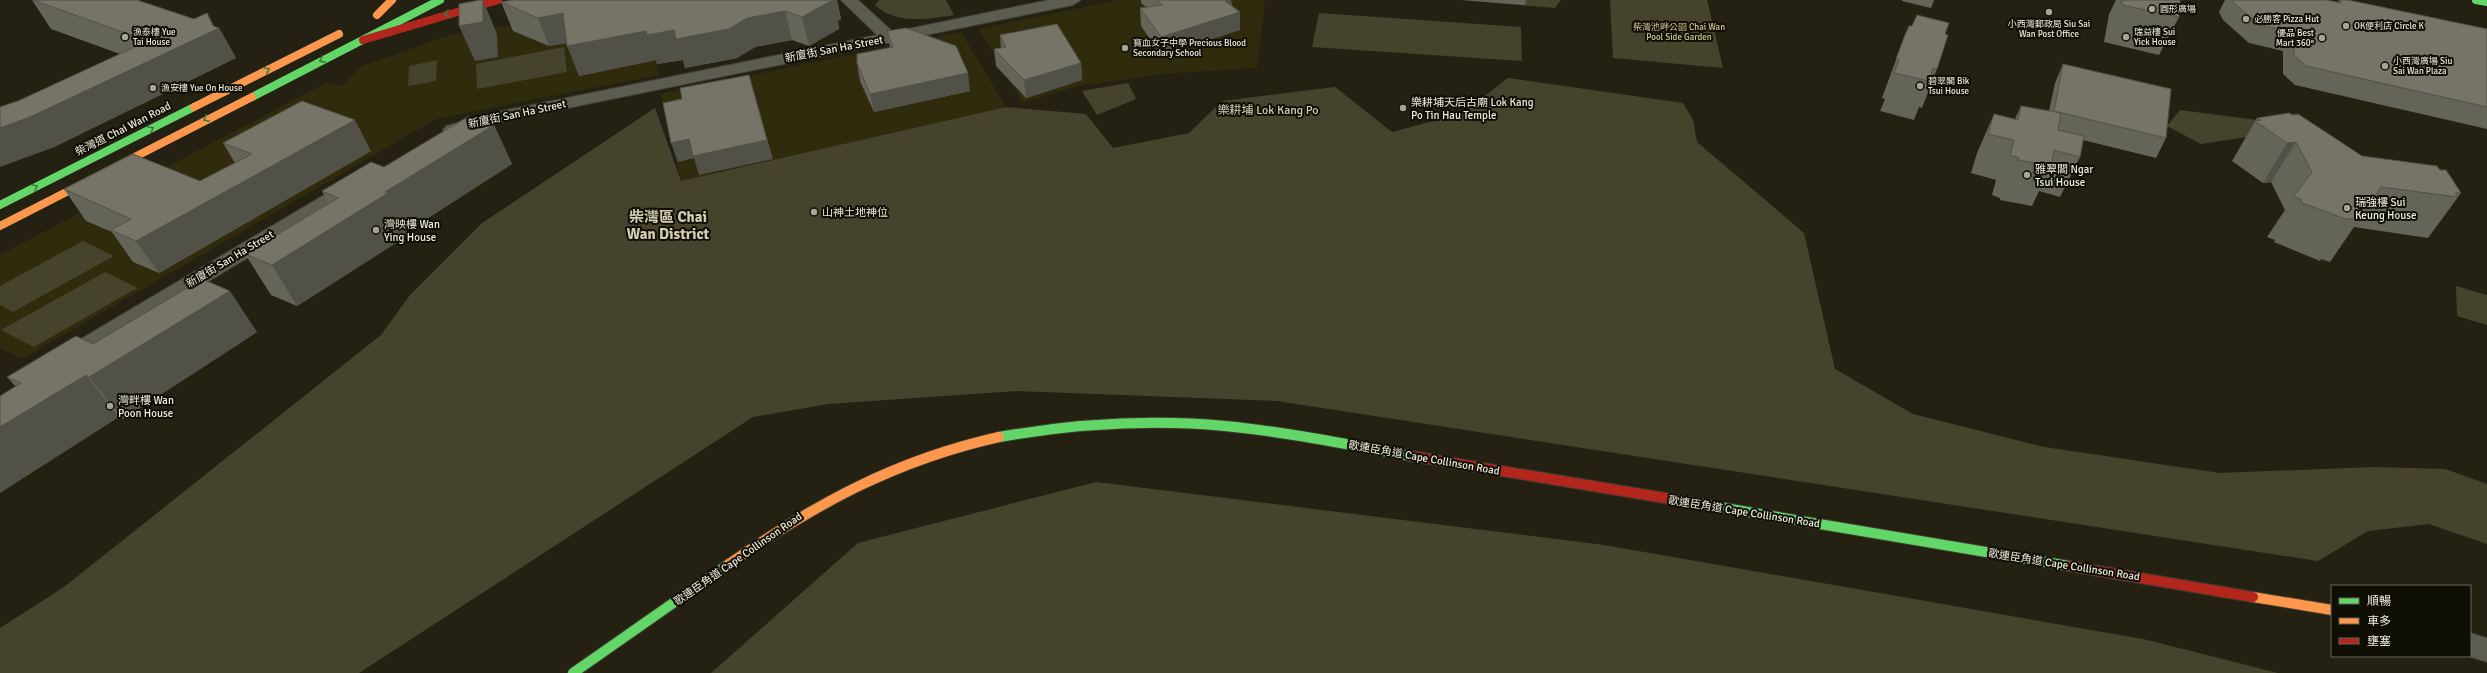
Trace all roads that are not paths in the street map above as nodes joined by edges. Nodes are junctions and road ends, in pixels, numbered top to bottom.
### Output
1 (440, 0) edge
2 (498, 0) edge
3 (850, 0) edge
4 (1073, 0) edge
5 (2476, 0) edge
6 (396, 2) edge
7 (2487, 2) edge
8 (373, 17) dead end
9 (349, 30) dead end
10 (889, 37) junction
11 (357, 42) junction
12 (437, 137) edge
13 (365, 179) edge
14 (0, 205) edge
15 (0, 226) edge
16 (47, 368) edge
17 (2331, 610) edge
18 (2471, 645) edge
19 (2487, 650) edge
20 (574, 673) edge

1 - 11 street
2 -> 11 street
3 - 10 street
4 - 10 street, 新廈街 San Ha Street
5 - 7 street
6 - 8 street
14 -> 9 street, 柴灣道 Chai Wan Road
10 - 12 street, 新廈街 San Ha Street
11 -> 15 street
13 - 16 street, 新廈街 San Ha Street
17 - 20 street, 歌連臣角道 Cape Collinson Road
18 - 19 street

